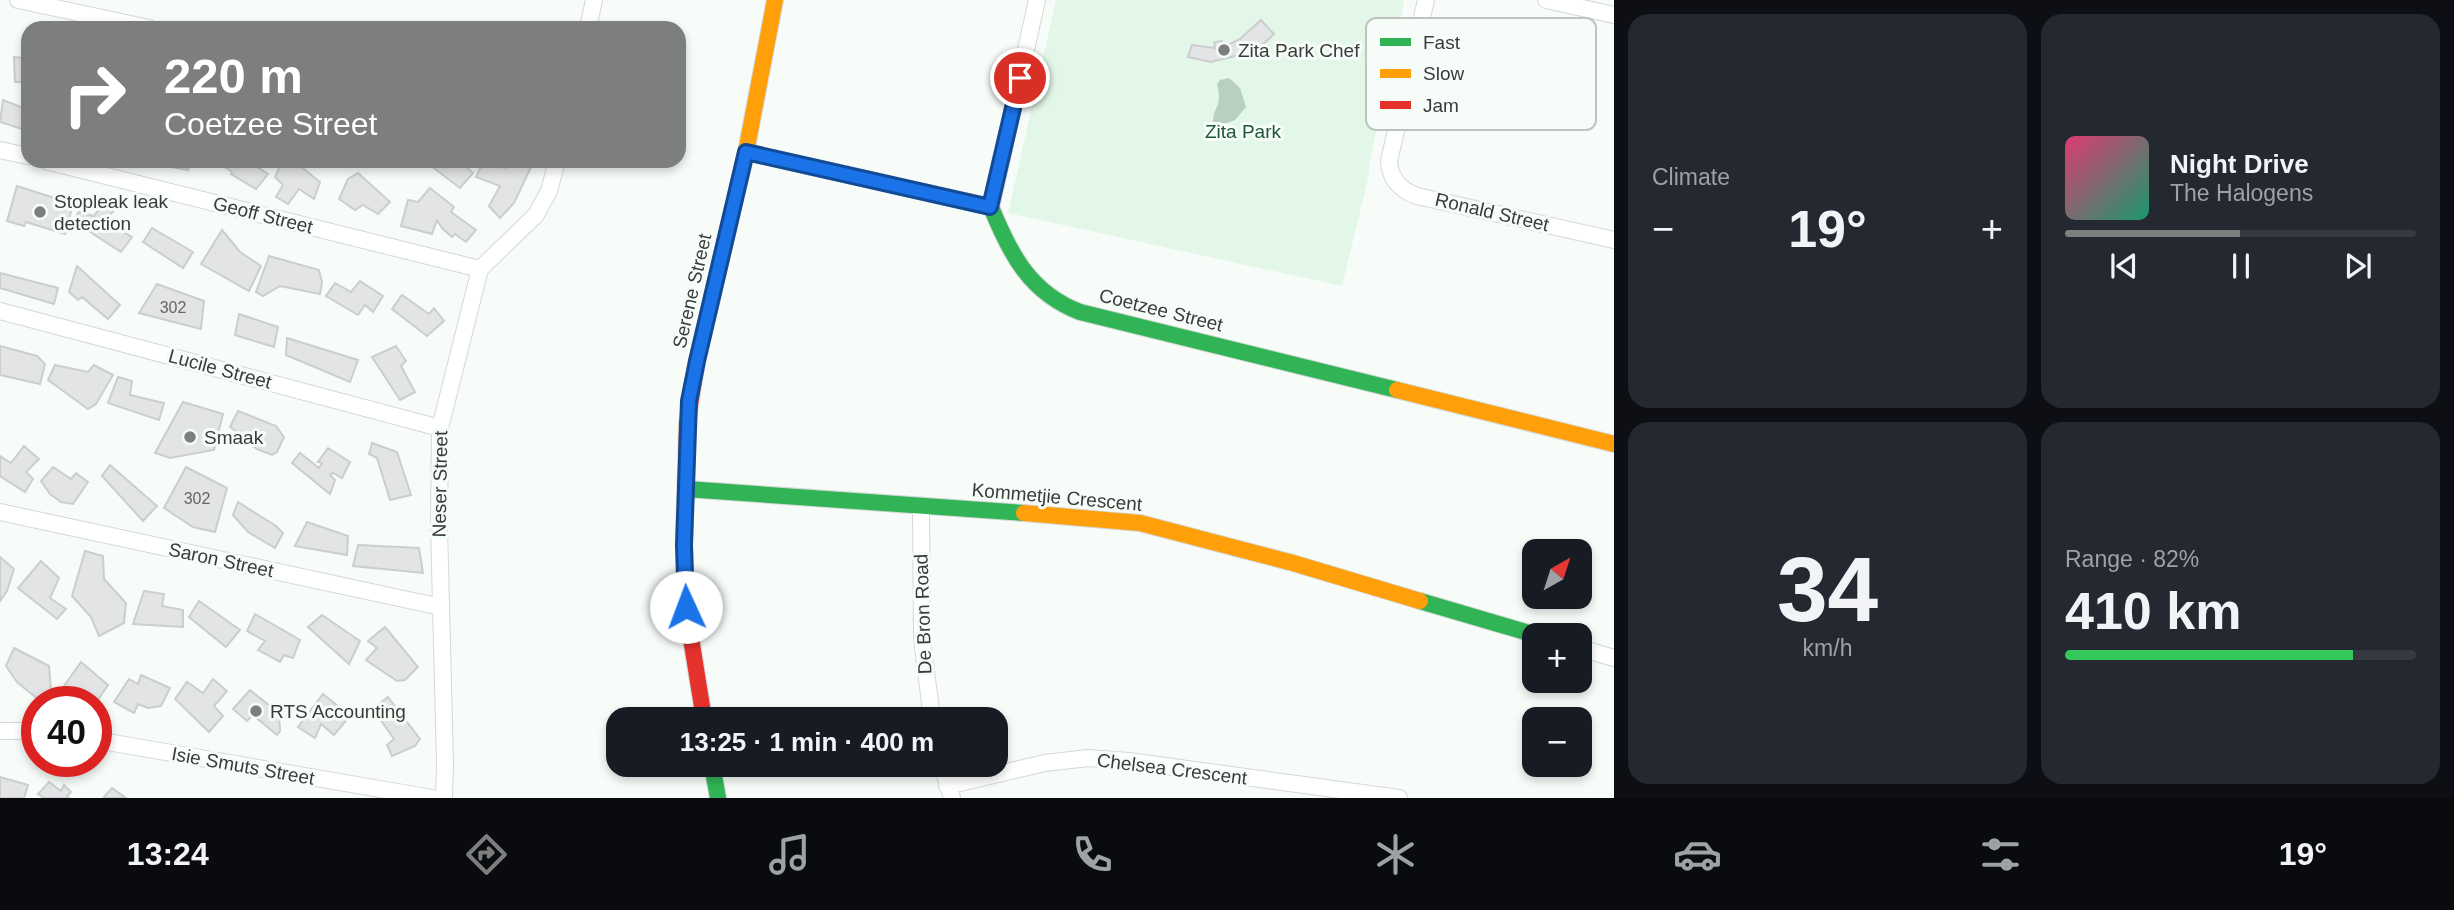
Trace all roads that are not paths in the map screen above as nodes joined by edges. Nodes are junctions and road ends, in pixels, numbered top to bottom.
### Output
1 (18, 0) edge
2 (594, 0) edge
3 (775, 0) edge
4 (1037, 0) edge
5 (1426, 0) edge
6 (1546, 0) edge
7 (1614, 15) edge
8 (1422, 18) edge
9 (116, 21) edge
10 (590, 21) edge
11 (1397, 130) edge
12 (0, 149) edge
13 (746, 152) junction
14 (21, 154) edge
15 (74, 168) edge
16 (555, 168) edge
17 (990, 207) junction
18 (1614, 240) edge
19 (480, 269) junction
20 (0, 311) edge
21 (440, 428) junction
22 (1614, 443) edge
23 (686, 489) junction
24 (921, 507) junction
25 (0, 512) edge
26 (441, 607) junction
27 (1522, 631) edge
28 (1592, 652) edge
29 (1614, 658) edge
30 (702, 707) edge
31 (930, 707) edge
32 (0, 731) edge
33 (21, 731) edge
34 (112, 743) edge
35 (714, 777) edge
36 (949, 792) edge
37 (432, 798) edge
38 (444, 798) edge
39 (718, 798) edge
40 (1399, 798) edge

1 - 9 street
2 - 10 street
3 - 13 street, Serene Street
4 - 17 street
5 - 8 street, Ronald Street
6 - 7 street
11 - 18 street, Ronald Street
12 - 14 street
13 - 17 street
13 - 23 street, Serene Street
15 - 19 street, Geoff Street
16 - 19 street
17 - 22 street, Coetzee Street
19 - 21 street, Neser Street
20 - 21 street, Lucile Street
21 - 26 street, Neser Street
23 - 24 street, Kommetjie Crescent
23 - 30 street, Serene Street
24 - 27 street, Kommetjie Crescent
24 - 31 street, De Bron Road
25 - 26 street, Saron Street
26 - 38 street, Neser Street
28 - 29 street
32 - 33 street
34 - 37 street, Isie Smuts Street
35 - 39 street
36 - 40 street, Chelsea Crescent

